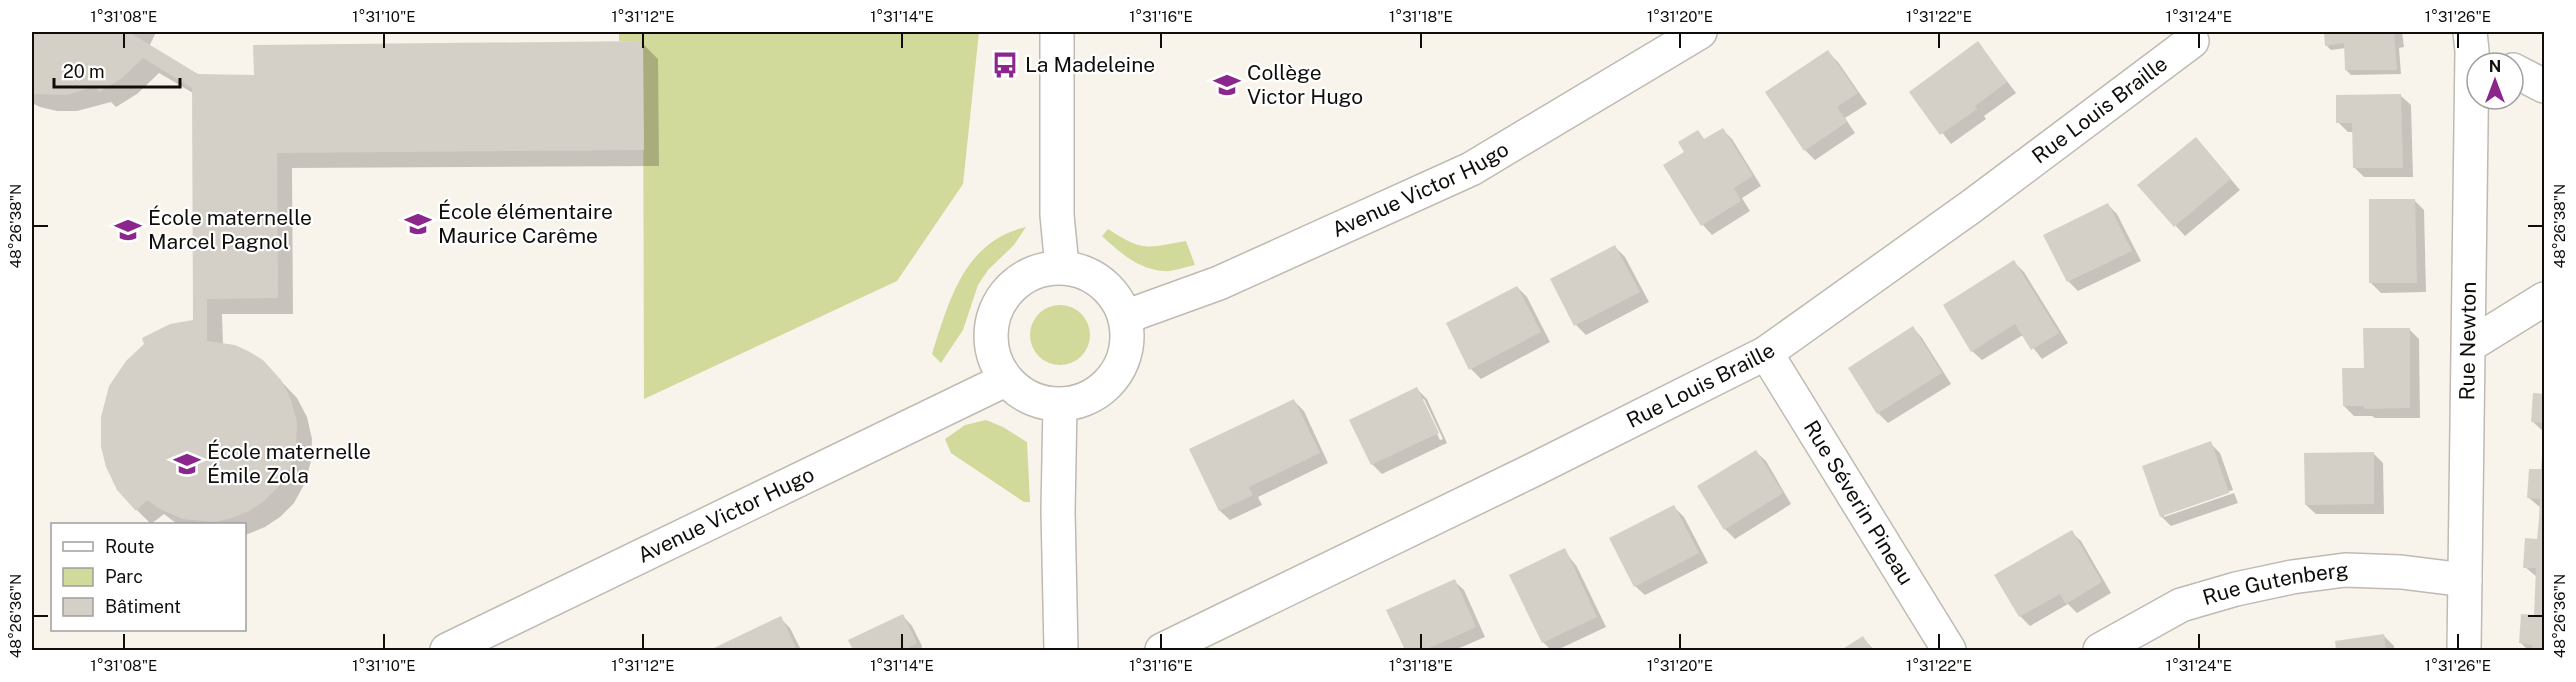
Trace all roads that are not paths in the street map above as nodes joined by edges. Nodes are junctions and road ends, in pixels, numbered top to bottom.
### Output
1 (1057, 32) edge
2 (1700, 32) edge
3 (2192, 41) dead end
4 (2480, 48) edge
5 (2525, 76) edge
6 (2544, 86) edge
7 (1062, 267) junction
8 (2544, 299) edge
9 (1125, 317) junction
10 (2470, 345) junction
11 (1766, 353) junction
12 (1005, 380) junction
13 (1060, 405) junction
14 (2465, 579) junction
15 (447, 651) edge
16 (1061, 651) edge
17 (1162, 651) edge
18 (1950, 651) edge
19 (2100, 651) edge
20 (2464, 651) edge

1 - 7 street
2 - 9 street, Avenue Victor Hugo
3 - 11 street, Rue Louis Braille
4 - 10 street, Rue Newton
5 - 6 street
7 - 9 street
7 - 12 street
8 - 10 street
9 - 13 street
10 - 14 street, Rue Newton
11 - 17 street, Rue Louis Braille
11 - 18 street, Rue Séverin Pineau
12 - 13 street
12 - 15 street, Avenue Victor Hugo
13 - 16 street
14 - 19 street, Rue Gutenberg
14 - 20 street, Rue Newton

